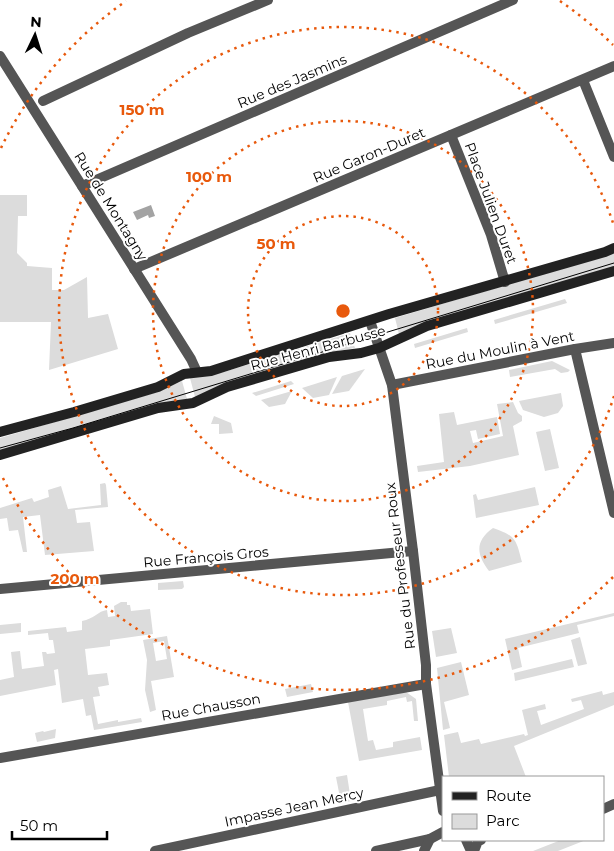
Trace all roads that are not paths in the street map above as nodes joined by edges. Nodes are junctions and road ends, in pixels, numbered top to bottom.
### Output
1 (268, 0) edge
2 (513, 0) edge
3 (0, 56) edge
4 (614, 66) edge
5 (583, 80) junction
6 (43, 101) dead end
7 (451, 135) junction
8 (614, 157) edge
9 (82, 186) junction
10 (614, 248) edge
11 (134, 269) junction
12 (614, 271) edge
13 (505, 282) junction
14 (370, 321) junction
15 (614, 344) edge
16 (379, 348) junction
17 (575, 349) junction
18 (197, 372) junction
19 (392, 385) junction
20 (0, 432) edge
21 (0, 455) edge
22 (614, 513) edge
23 (414, 551) junction
24 (0, 589) edge
25 (426, 684) junction
26 (0, 758) edge
27 (440, 790) junction
28 (442, 804) edge
29 (442, 833) edge
30 (430, 839) junction
31 (155, 851) edge
32 (376, 851) edge
33 (424, 851) edge

1 - 6 street
2 - 9 street, Rue des Jasmins
3 - 9 street, Rue de Montagny
4 - 5 street, Rue Garon-Duret
5 - 7 street, Rue Garon-Duret
5 - 8 street
7 - 11 street, Rue Garon-Duret
7 - 13 street, Place Julien Duret
9 - 11 street, Rue de Montagny
10 - 13 street, Rue Henri Barbusse
11 - 18 street, Rue de Montagny
12 - 16 street, Rue Henri Barbusse
13 - 14 street, Rue Henri Barbusse
14 - 16 street, Rue du Professeur Roux
14 - 18 street, Rue Henri Barbusse
15 - 17 street, Rue du Moulin à Vent
16 - 19 street, Rue du Professeur Roux
16 - 21 street, Rue Henri Barbusse
17 - 19 street, Rue du Moulin à Vent
17 - 22 street
18 - 20 street, Rue Henri Barbusse
19 - 23 street, Rue du Professeur Roux
23 - 24 street, Rue François Gros
23 - 25 street, Rue du Professeur Roux
25 - 26 street, Rue Chausson
25 - 27 street, Rue du Professeur Roux
27 - 28 street, Rue du Professeur Roux
27 - 31 street, Impasse Jean Mercy
29 - 30 street
30 - 32 street
30 - 33 street

